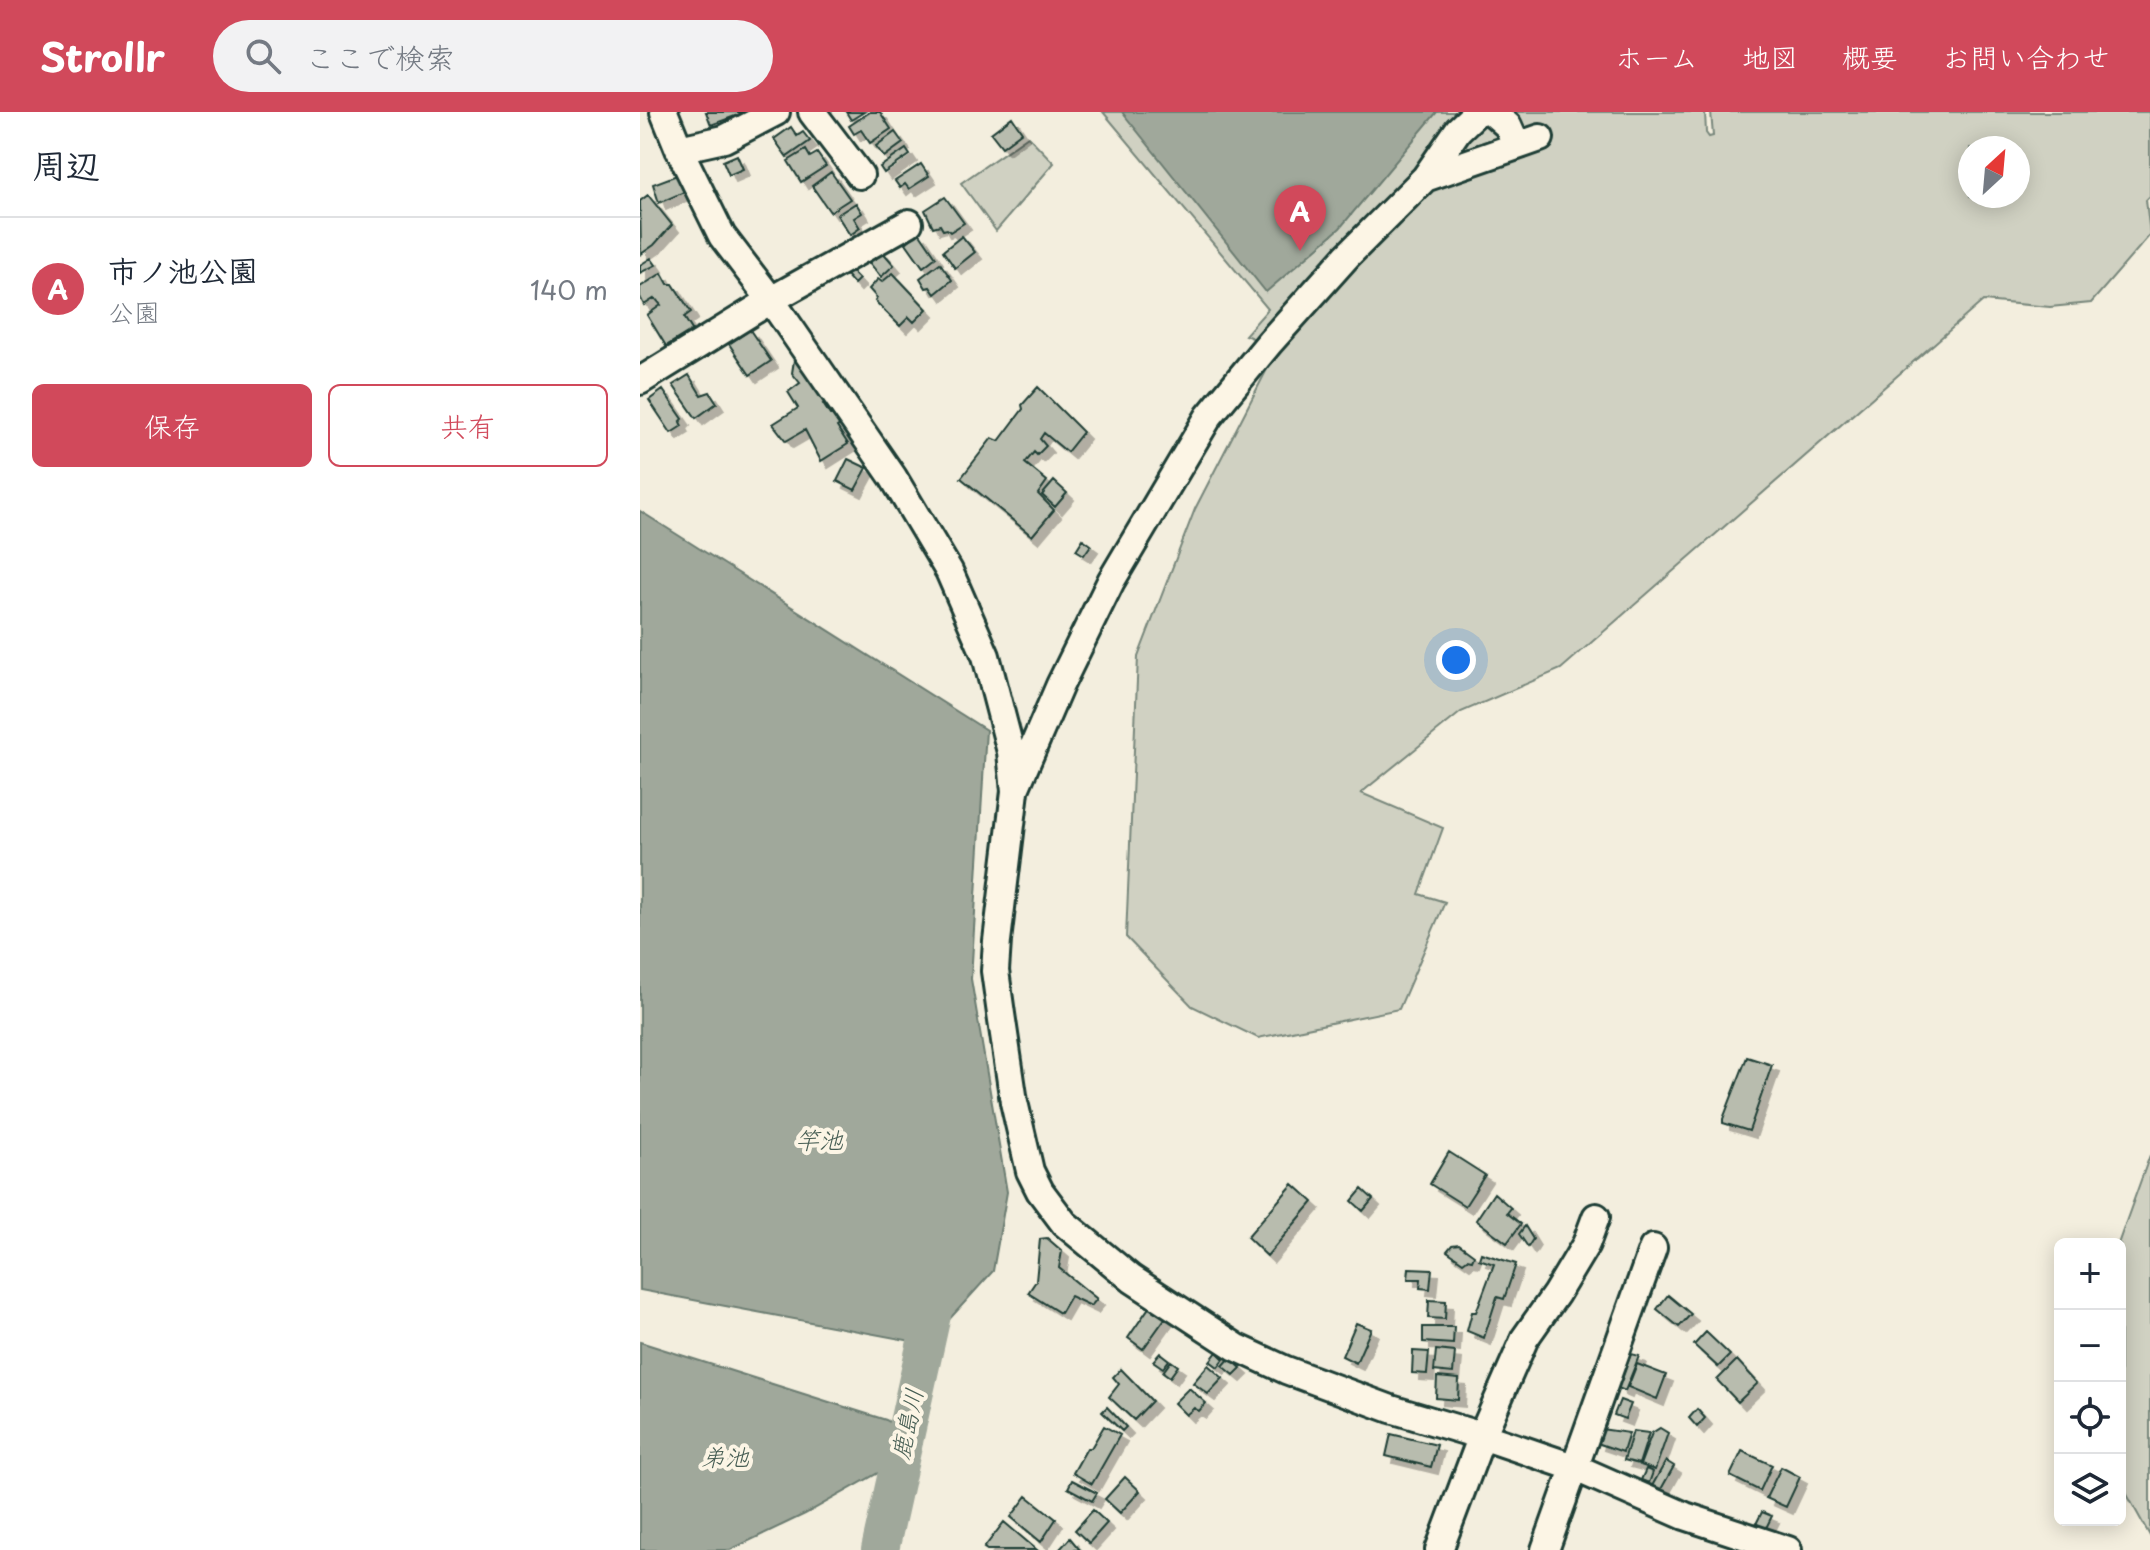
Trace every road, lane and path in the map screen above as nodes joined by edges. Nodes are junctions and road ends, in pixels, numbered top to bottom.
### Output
1 (664, 112) edge
2 (776, 112) edge
3 (812, 112) edge
4 (1477, 112) edge
5 (1492, 112) edge
6 (679, 149) junction
7 (859, 176) dead end
8 (1425, 178) junction
9 (909, 223) dead end
10 (771, 300) junction
11 (640, 381) edge
12 (1015, 791) junction
13 (1596, 1217) dead end
14 (1653, 1248) dead end
15 (1482, 1436) junction
16 (1576, 1468) junction
17 (1439, 1550) edge
18 (1545, 1550) edge
19 (1788, 1550) edge

1 - 6 street
2 - 6 street
3 - 7 street
4 - 8 street
5 - 8 street
6 - 10 street
8 - 12 street
9 - 10 street
10 - 11 street
10 - 12 street
12 - 15 street
13 - 15 street
14 - 16 street
15 - 16 street
15 - 17 street
16 - 18 street
16 - 19 street

